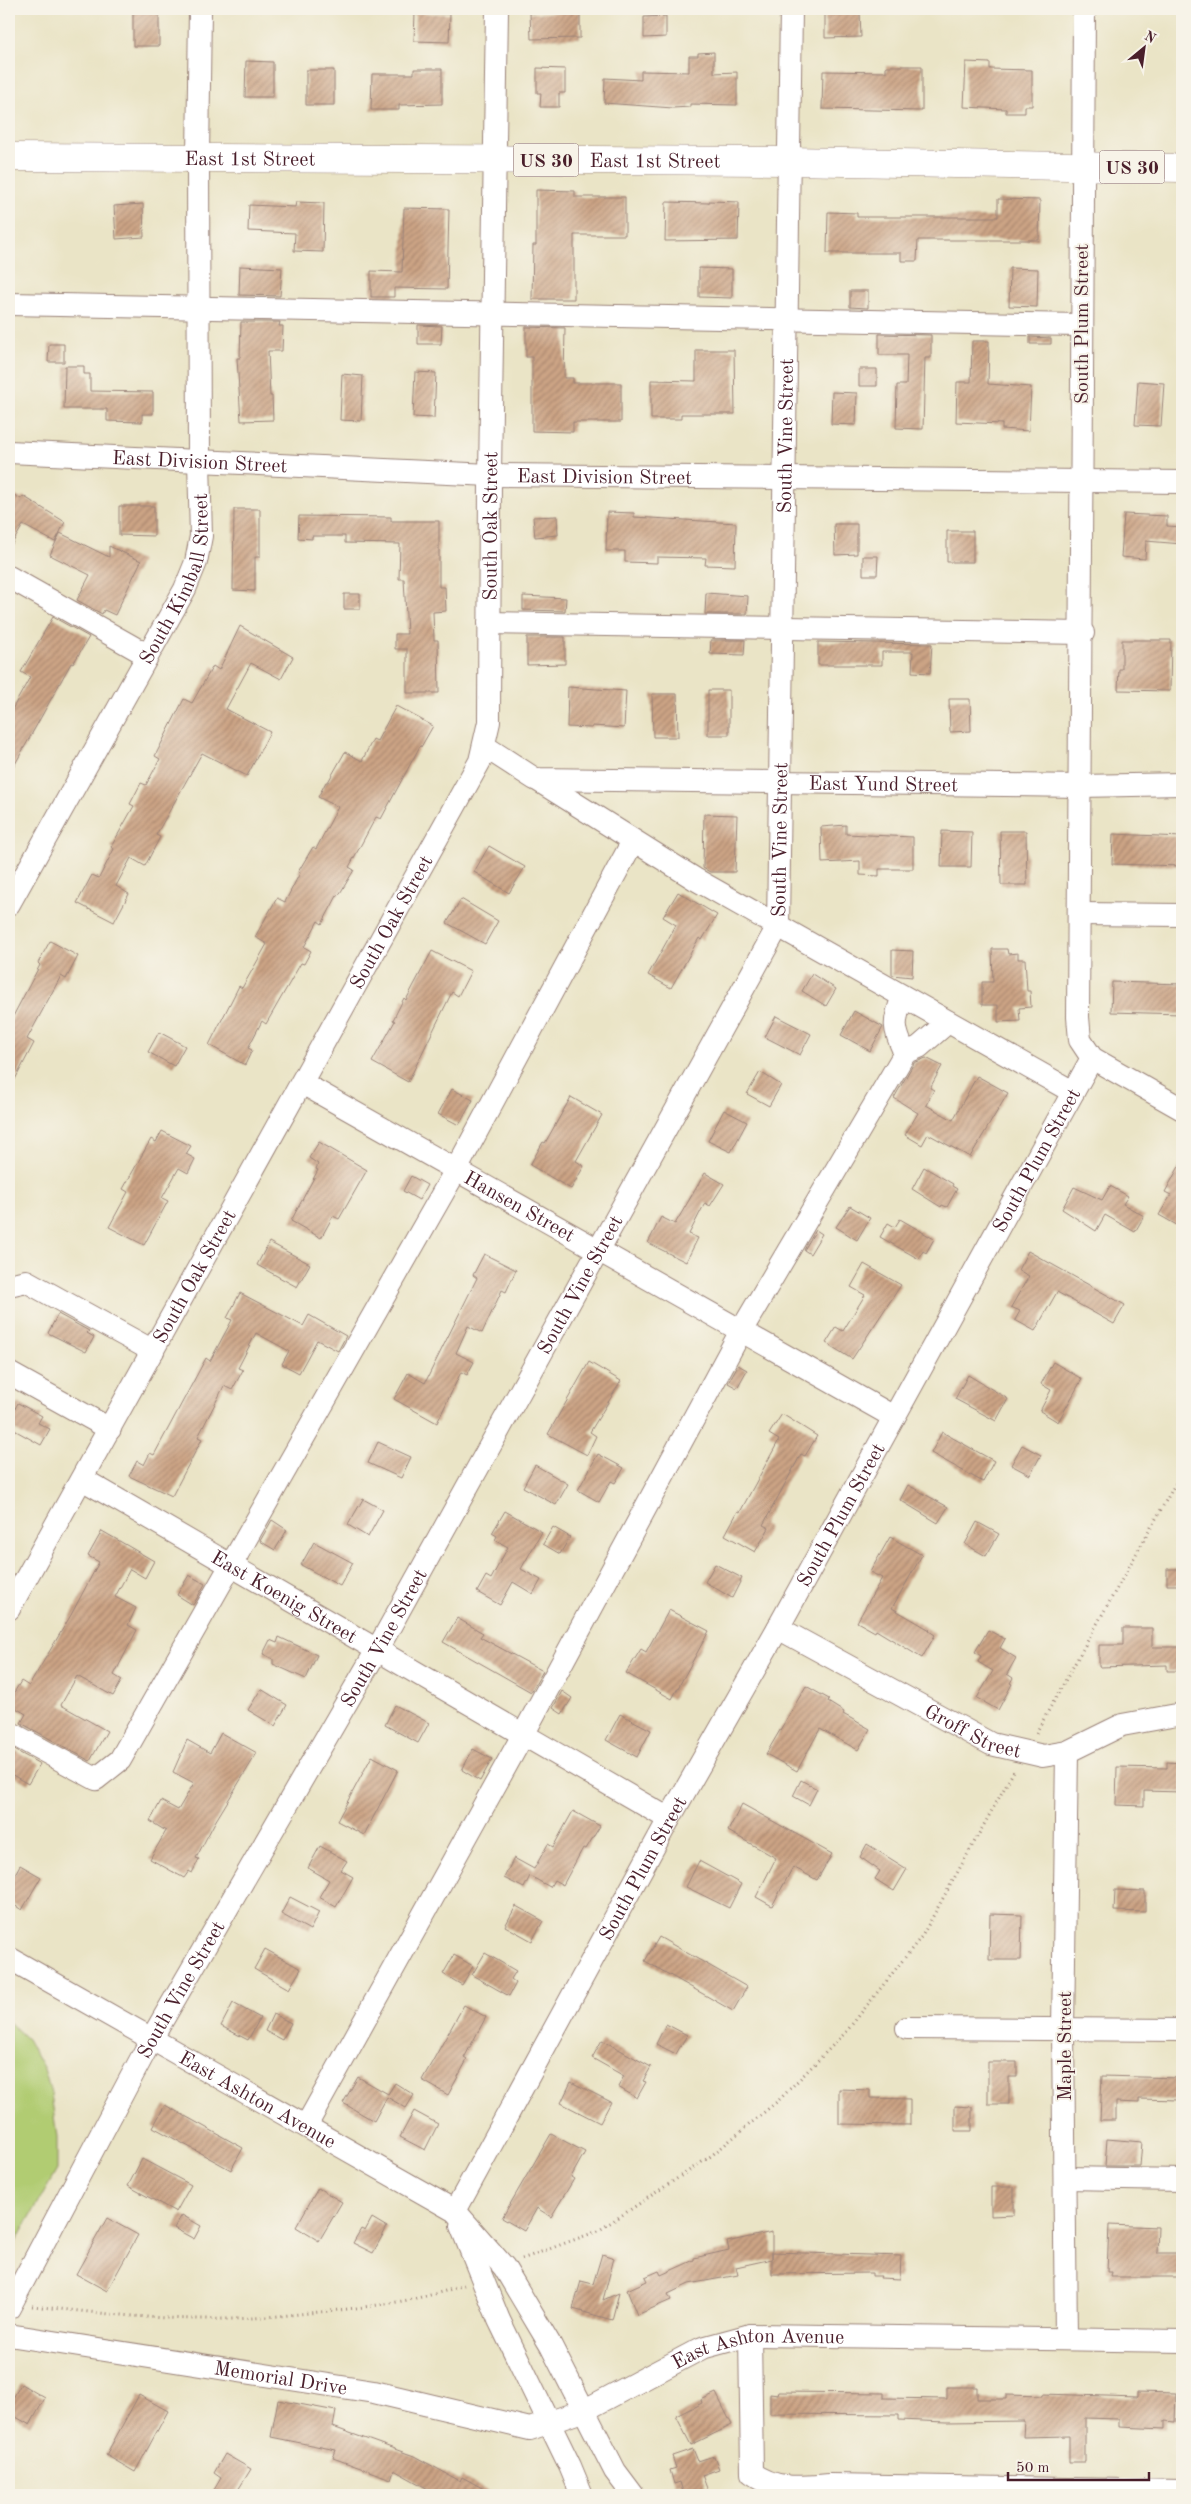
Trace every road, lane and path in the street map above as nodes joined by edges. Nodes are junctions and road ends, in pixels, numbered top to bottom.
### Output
1 (200, 9) edge
2 (497, 9) edge
3 (791, 9) edge
4 (1084, 9) edge
5 (9, 157) edge
6 (198, 158) junction
7 (494, 160) junction
8 (788, 161) junction
9 (1083, 166) junction
10 (1182, 168) edge
11 (9, 304) edge
12 (198, 308) junction
13 (492, 312) junction
14 (785, 320) junction
15 (1080, 325) junction
16 (9, 456) edge
17 (198, 461) junction
18 (490, 475) junction
19 (783, 478) junction
20 (1082, 481) junction
21 (1182, 482) edge
22 (9, 578) edge
23 (489, 623) junction
24 (781, 628) junction
25 (1082, 633) junction
26 (147, 656) junction
27 (484, 746) junction
28 (535, 779) junction
29 (780, 782) junction
30 (1182, 784) edge
31 (1081, 786) junction
32 (633, 841) junction
33 (9, 904) edge
34 (1079, 914) junction
35 (1182, 915) edge
36 (778, 926) junction
37 (904, 997) junction
38 (948, 1022) junction
39 (905, 1053) junction
40 (1092, 1058) junction
41 (302, 1083) junction
42 (1073, 1092) junction
43 (1182, 1109) edge
44 (456, 1170) junction
45 (597, 1250) junction
46 (9, 1286) edge
47 (741, 1331) junction
48 (153, 1350) junction
49 (9, 1373) edge
50 (894, 1418) junction
51 (110, 1429) junction
52 (1182, 1472) edge
53 (82, 1479) junction
54 (232, 1566) junction
55 (9, 1609) edge
56 (778, 1628) junction
57 (377, 1650) junction
58 (1182, 1714) edge
59 (9, 1732) edge
60 (523, 1735) junction
61 (1025, 1752) junction
62 (1068, 1752) junction
63 (669, 1819) junction
64 (9, 1958) edge
65 (907, 2028) dead end
66 (1063, 2029) junction
67 (1182, 2030) edge
68 (152, 2038) junction
69 (306, 2126) junction
70 (1065, 2178) junction
71 (1182, 2180) edge
72 (456, 2211) junction
73 (504, 2267) junction
74 (482, 2279) junction
75 (16, 2281) edge
76 (10, 2306) edge
77 (9, 2335) edge
78 (750, 2335) junction
79 (1066, 2340) junction
80 (1182, 2341) edge
81 (585, 2410) junction
82 (549, 2422) junction
83 (1182, 2491) edge
84 (582, 2495) edge
85 (633, 2495) edge

1 - 6 street, South Kimball Street
2 - 7 street, South Oak Street
3 - 8 street, South Vine Street
4 - 9 street, South Plum Street
5 - 6 highway, East 1st Street / US 30
6 - 7 highway, East 1st Street / US 30
6 - 12 street, South Kimball Street
7 - 8 highway, East 1st Street / US 30
7 - 13 street, South Oak Street
8 - 9 highway, East 1st Street / US 30
8 - 14 street, South Vine Street
9 - 10 highway, East 1st Street / US 30
9 - 15 street, South Plum Street
11 - 12 street
12 - 13 street
12 - 17 street, South Kimball Street
13 - 14 street
13 - 18 street, South Oak Street
14 - 15 street
14 - 19 street, South Vine Street
15 - 20 street, South Plum Street
16 - 17 street, East Division Street
17 - 18 street, East Division Street
17 - 26 street, South Kimball Street
18 - 19 street, East Division Street
18 - 23 street, South Oak Street
19 - 20 street, East Division Street
19 - 24 street, South Vine Street
20 - 21 street
20 - 25 street, South Plum Street
22 - 26 street
23 - 24 street
23 - 27 street, South Oak Street
24 - 25 street
24 - 29 street, South Vine Street
25 - 31 street, South Plum Street
26 - 33 street, South Kimball Street
27 - 28 street
27 - 41 street, South Oak Street
28 - 29 street, East Yund Street
28 - 32 street
29 - 31 street, East Yund Street
29 - 36 street, South Vine Street
30 - 31 street
31 - 34 street, South Plum Street
32 - 36 street
32 - 44 street
34 - 35 street
34 - 40 street, South Plum Street
36 - 37 street
36 - 45 street, South Vine Street
37 - 38 street
37 - 39 street
38 - 39 street
38 - 42 street
39 - 47 street
40 - 42 street, South Plum Street
40 - 43 street
41 - 44 street, Hansen Street
41 - 48 street, South Oak Street
42 - 50 street, South Plum Street
44 - 45 street, Hansen Street
44 - 54 street
45 - 47 street, Hansen Street
45 - 57 street, South Vine Street
46 - 48 street
47 - 50 street, Hansen Street
47 - 60 street
48 - 51 street, South Oak Street
49 - 51 street
50 - 56 street, South Plum Street
51 - 53 street, South Oak Street
52 - 61 path
53 - 54 street, East Koenig Street
53 - 55 street, South Oak Street
54 - 57 street, East Koenig Street
54 - 59 street
56 - 61 street, Groff Street
56 - 63 street, South Plum Street
57 - 60 street, East Koenig Street
57 - 68 street, South Vine Street
58 - 62 street, Groff Street
60 - 63 street, East Koenig Street
60 - 69 street
61 - 62 street, Groff Street
61 - 73 path
62 - 66 street, Maple Street
63 - 72 street, South Plum Street
64 - 68 street, East Ashton Avenue
65 - 66 street
66 - 67 street
66 - 70 street, Maple Street
68 - 69 street, East Ashton Avenue
68 - 75 street, South Vine Street
69 - 72 street, East Ashton Avenue
70 - 71 street
70 - 79 street, Maple Street
72 - 73 street, East Ashton Avenue
72 - 74 street
73 - 81 street, East Ashton Avenue
74 - 76 path
74 - 82 street
75 - 76 street, South Vine Street
77 - 82 street, Memorial Drive
78 - 79 street, East Ashton Avenue
78 - 81 street, East Ashton Avenue
78 - 83 street
79 - 80 street, East Ashton Avenue
81 - 82 street, Memorial Drive
81 - 85 street
82 - 84 street

